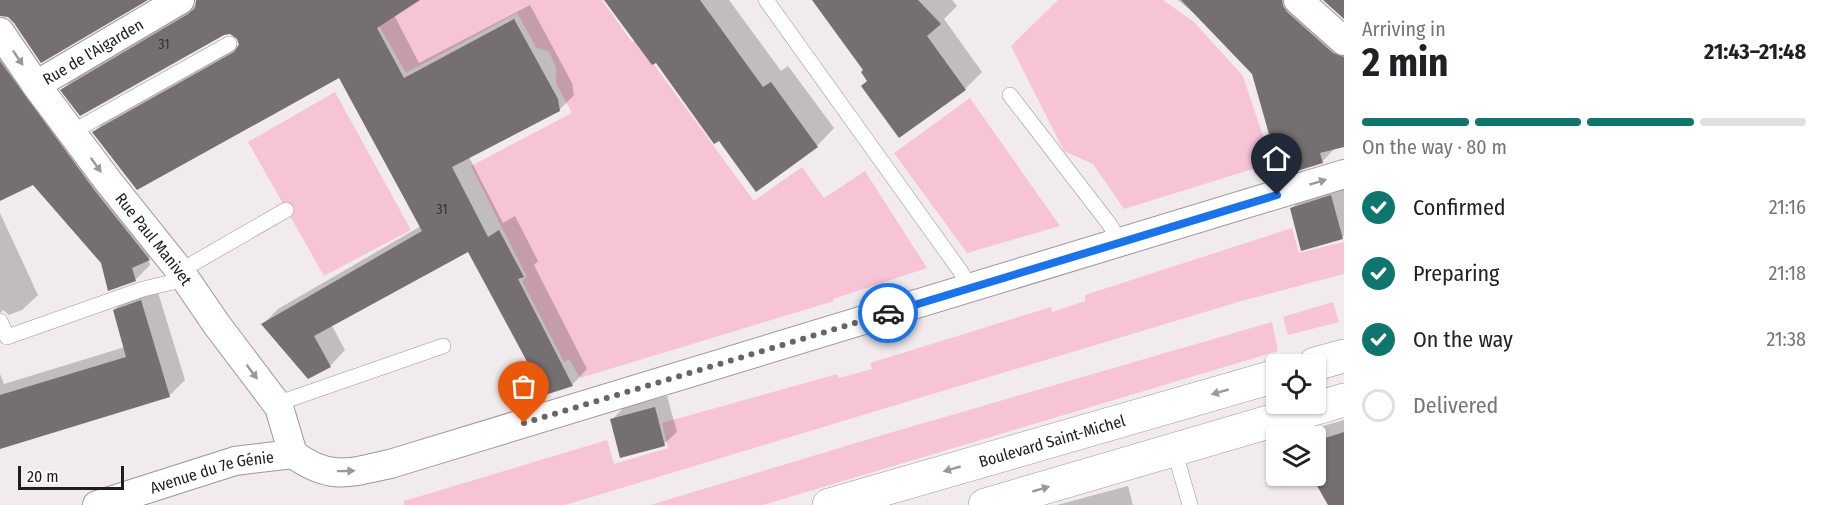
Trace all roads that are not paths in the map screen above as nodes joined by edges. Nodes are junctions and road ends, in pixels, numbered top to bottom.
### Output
1 (180, 0) edge
2 (766, 0) edge
3 (1298, 0) edge
4 (0, 32) edge
5 (1344, 41) edge
6 (229, 44) dead end
7 (36, 85) junction
8 (1010, 95) dead end
9 (72, 132) junction
10 (1344, 174) edge
11 (286, 210) dead end
12 (1120, 242) junction
13 (183, 275) junction
14 (970, 288) junction
15 (0, 321) edge
16 (443, 346) dead end
17 (1344, 356) edge
18 (1326, 361) edge
19 (1266, 379) edge
20 (1344, 400) edge
21 (276, 404) junction
22 (1174, 449) junction
23 (293, 453) junction
24 (97, 505) edge
25 (829, 505) edge
26 (985, 505) edge
27 (1190, 505) edge

1 - 7 street, Rue de l'Aigarden
2 - 14 lane
3 - 5 street
4 -> 7 street, Rue Paul Manivet
6 - 9 lane
7 - 9 street, Rue Paul Manivet
8 - 12 lane
9 -> 13 street, Rue Paul Manivet
12 -> 10 street
11 - 13 lane
12 - 14 street
13 - 15 lane
13 -> 21 street, Rue Paul Manivet
23 -> 14 street
16 - 21 lane
17 - 18 main road
19 -> 25 main road, Boulevard Saint-Michel
20 - 22 main road
21 - 23 street, Rue Paul Manivet
26 -> 22 main road
22 - 27 lane
23 - 24 street, Avenue du 7e Génie

